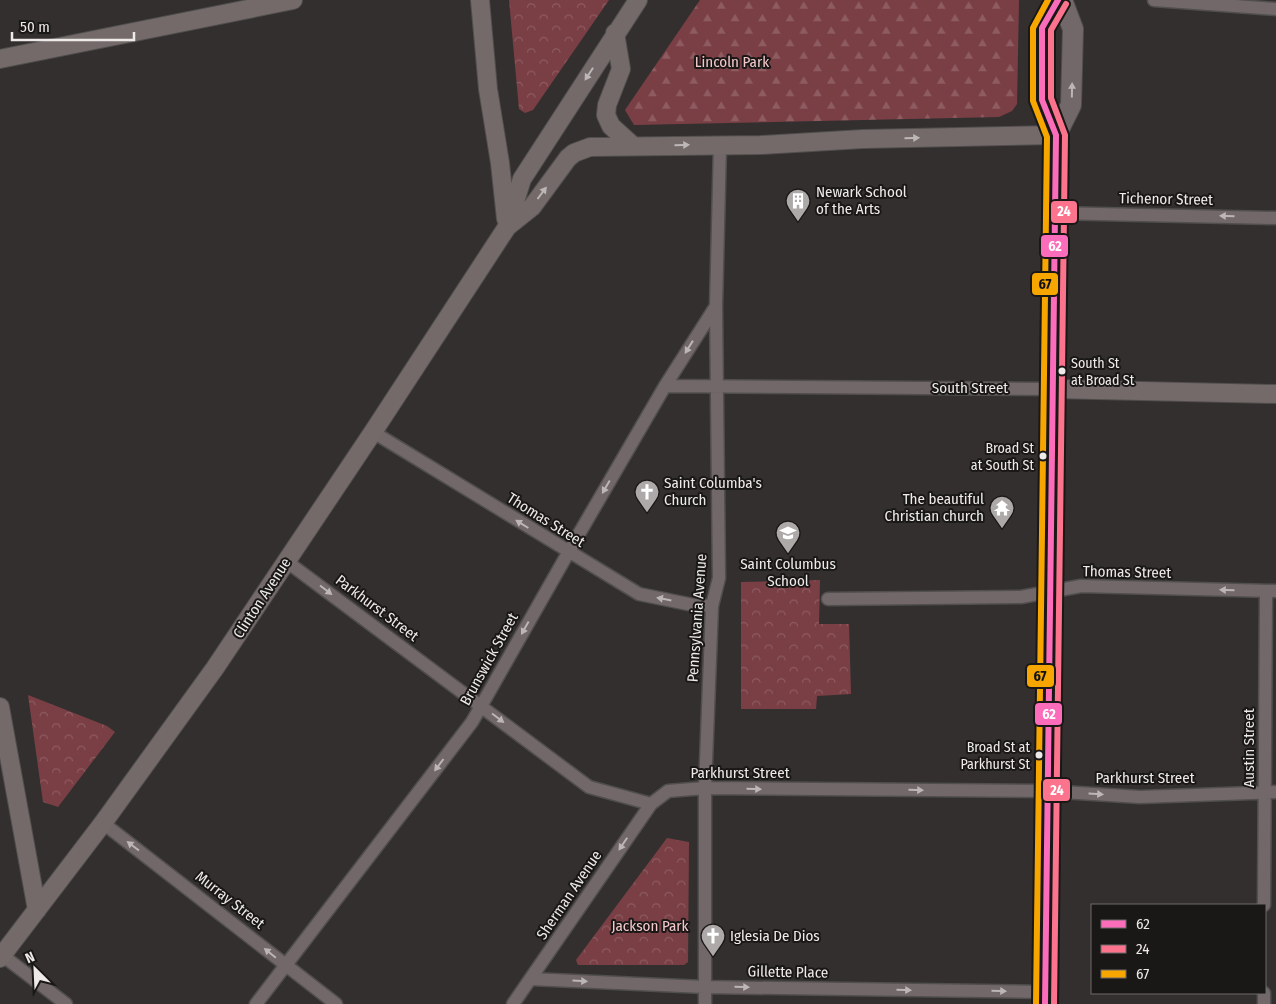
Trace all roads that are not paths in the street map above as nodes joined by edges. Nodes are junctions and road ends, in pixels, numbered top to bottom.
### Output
1 (292, 0) edge
2 (480, 0) edge
3 (638, 0) edge
4 (1058, 0) edge
5 (1062, 0) edge
6 (1154, 0) edge
7 (1276, 9) edge
8 (615, 33) junction
9 (0, 59) edge
10 (1056, 135) junction
11 (720, 145) junction
12 (633, 146) junction
13 (1055, 213) junction
14 (1276, 218) edge
15 (507, 227) junction
16 (716, 306) junction
17 (665, 386) junction
18 (716, 386) junction
19 (1053, 389) junction
20 (1276, 394) edge
21 (374, 432) junction
22 (568, 553) junction
23 (286, 561) junction
24 (1271, 591) edge
25 (1049, 592) junction
26 (828, 599) dead end
27 (712, 606) junction
28 (481, 706) junction
29 (0, 707) edge
30 (705, 788) junction
31 (1047, 791) junction
32 (1270, 792) edge
33 (651, 804) junction
34 (103, 823) junction
35 (1264, 904) edge
36 (37, 910) junction
37 (1, 957) edge
38 (286, 966) junction
39 (531, 979) junction
40 (704, 987) junction
41 (1045, 998) edge
42 (66, 1004) edge
43 (256, 1004) edge
44 (336, 1004) edge
45 (513, 1004) edge
46 (705, 1004) edge

1 - 9 main road
2 - 15 main road
3 - 8 main road
4 - 10 main road
10 -> 5 main road
6 - 7 street
8 - 12 main road
8 -> 15 main road
11 -> 10 main road
10 - 13 main road
12 -> 11 main road
11 - 16 street, Pennsylvania Avenue
15 -> 12 main road
14 -> 13 street, Tichenor Street
13 - 19 main road
15 - 21 main road, Clinton Avenue
16 -> 17 street, Brunswick Street
16 - 18 street, Pennsylvania Avenue
17 - 18 street, South Street
17 -> 22 street, Brunswick Street
18 - 19 street, South Street
18 - 27 street, Pennsylvania Avenue
19 - 20 main road, South Street
19 - 25 main road
22 -> 21 street, Thomas Street
21 - 23 main road, Clinton Avenue
27 -> 22 street, Thomas Street
22 -> 28 street, Brunswick Street
23 -> 28 street, Parkhurst Street
23 - 34 main road, Clinton Avenue
24 -> 25 street, Thomas Street
24 - 32 street, Austin Street
25 - 26 street, Thomas Street
25 - 31 main road
27 - 30 street, Pennsylvania Avenue
28 -> 33 street, Parkhurst Street
28 -> 38 street, Brunswick Street
29 - 36 main road
30 -> 31 street, Parkhurst Street
30 - 33 street, Parkhurst Street
30 - 40 street, Pennsylvania Avenue
31 -> 32 street, Parkhurst Street
31 - 41 main road
32 - 35 street, Austin Street
33 -> 39 street, Sherman Avenue
34 - 36 main road, Clinton Avenue
38 -> 34 street, Murray Street
36 - 37 main road, Clinton Avenue
37 - 42 street
38 - 43 street, Brunswick Street
38 - 44 street, Murray Street
39 -> 40 street, Gillette Place
39 - 45 street, Sherman Avenue
40 -> 41 street, Gillette Place
40 - 46 street, Pennsylvania Avenue

